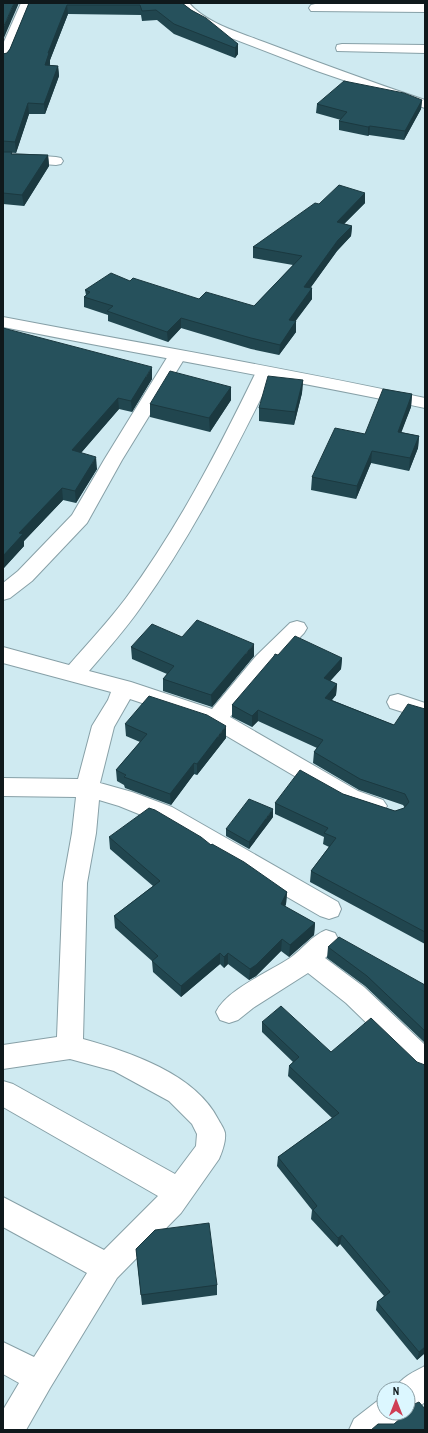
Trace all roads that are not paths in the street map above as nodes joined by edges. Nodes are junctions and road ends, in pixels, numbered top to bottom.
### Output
1 (26, 3) edge
2 (182, 3) edge
3 (314, 8) dead end
4 (425, 8) edge
5 (342, 48) dead end
6 (425, 49) edge
7 (3, 59) edge
8 (396, 87) dead end
9 (418, 87) dead end
10 (425, 104) edge
11 (3, 157) edge
12 (56, 160) dead end
13 (3, 322) edge
14 (177, 356) junction
15 (265, 372) junction
16 (425, 403) edge
17 (3, 593) edge
18 (297, 628) dead end
19 (3, 655) edge
20 (74, 674) junction
21 (123, 688) junction
22 (398, 702) dead end
23 (425, 711) edge
24 (216, 719) junction
25 (3, 787) edge
26 (88, 788) junction
27 (394, 812) edge
28 (329, 909) dead end
29 (326, 941) dead end
30 (308, 959) junction
31 (229, 1012) dead end
32 (70, 1047) junction
33 (3, 1058) edge
34 (425, 1062) edge
35 (3, 1093) edge
36 (179, 1192) junction
37 (3, 1210) edge
38 (107, 1268) junction
39 (3, 1357) edge
40 (39, 1377) junction
41 (425, 1382) edge
42 (416, 1389) edge
43 (377, 1421) edge
44 (9, 1430) edge
45 (365, 1430) edge

1 - 7 street
2 - 10 street
3 - 4 street
5 - 6 street
8 - 9 street
11 - 12 street
13 - 14 street
14 - 15 street
14 - 17 street
15 - 16 street
15 - 20 street
18 - 24 street
19 - 20 street
20 - 21 street
21 - 24 street
21 - 26 street
22 - 23 street
24 - 27 street
25 - 26 street
26 - 28 street
26 - 32 street
29 - 30 street
30 - 31 street
30 - 34 street
32 - 33 street
32 - 36 street
35 - 36 street
36 - 38 street
37 - 38 street
38 - 40 street
39 - 40 street
40 - 44 street
41 - 42 street
43 - 45 street

